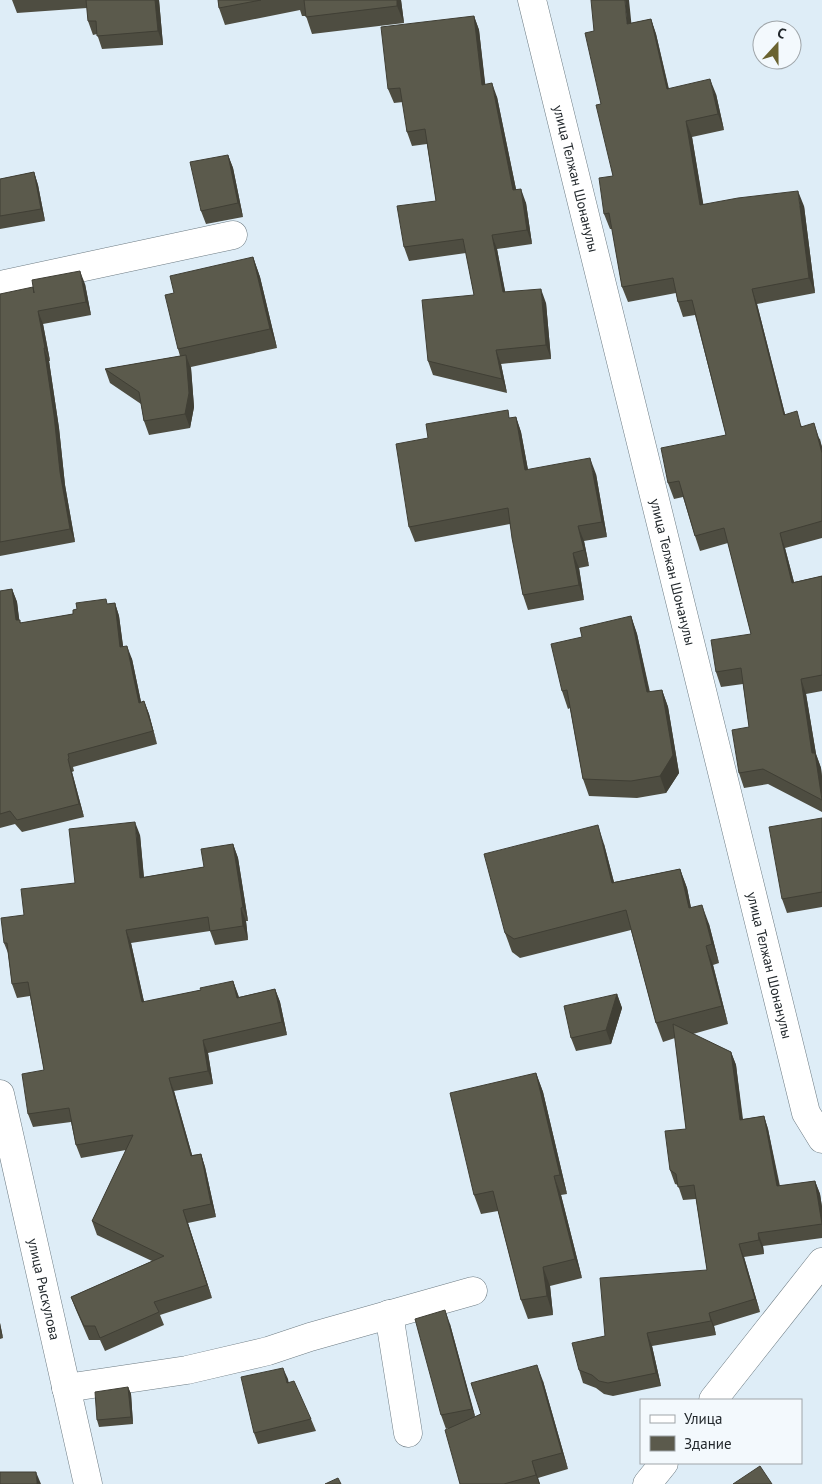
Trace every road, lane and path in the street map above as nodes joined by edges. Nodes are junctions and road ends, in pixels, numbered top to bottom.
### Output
1 (532, 0) edge
2 (233, 236) dead end
3 (0, 285) edge
4 (0, 1094) edge
5 (822, 1140) edge
6 (822, 1262) edge
7 (474, 1291) dead end
8 (389, 1314) junction
9 (66, 1388) junction
10 (714, 1399) edge
11 (408, 1433) dead end
12 (663, 1464) edge
13 (88, 1484) edge
14 (647, 1484) edge

1 - 5 street, улица Телжан Шонанулы
2 - 3 street
4 - 9 street, улица Рыскулова
6 - 10 street
7 - 8 street
8 - 9 street
8 - 11 street
9 - 13 street, улица Рыскулова
12 - 14 street

